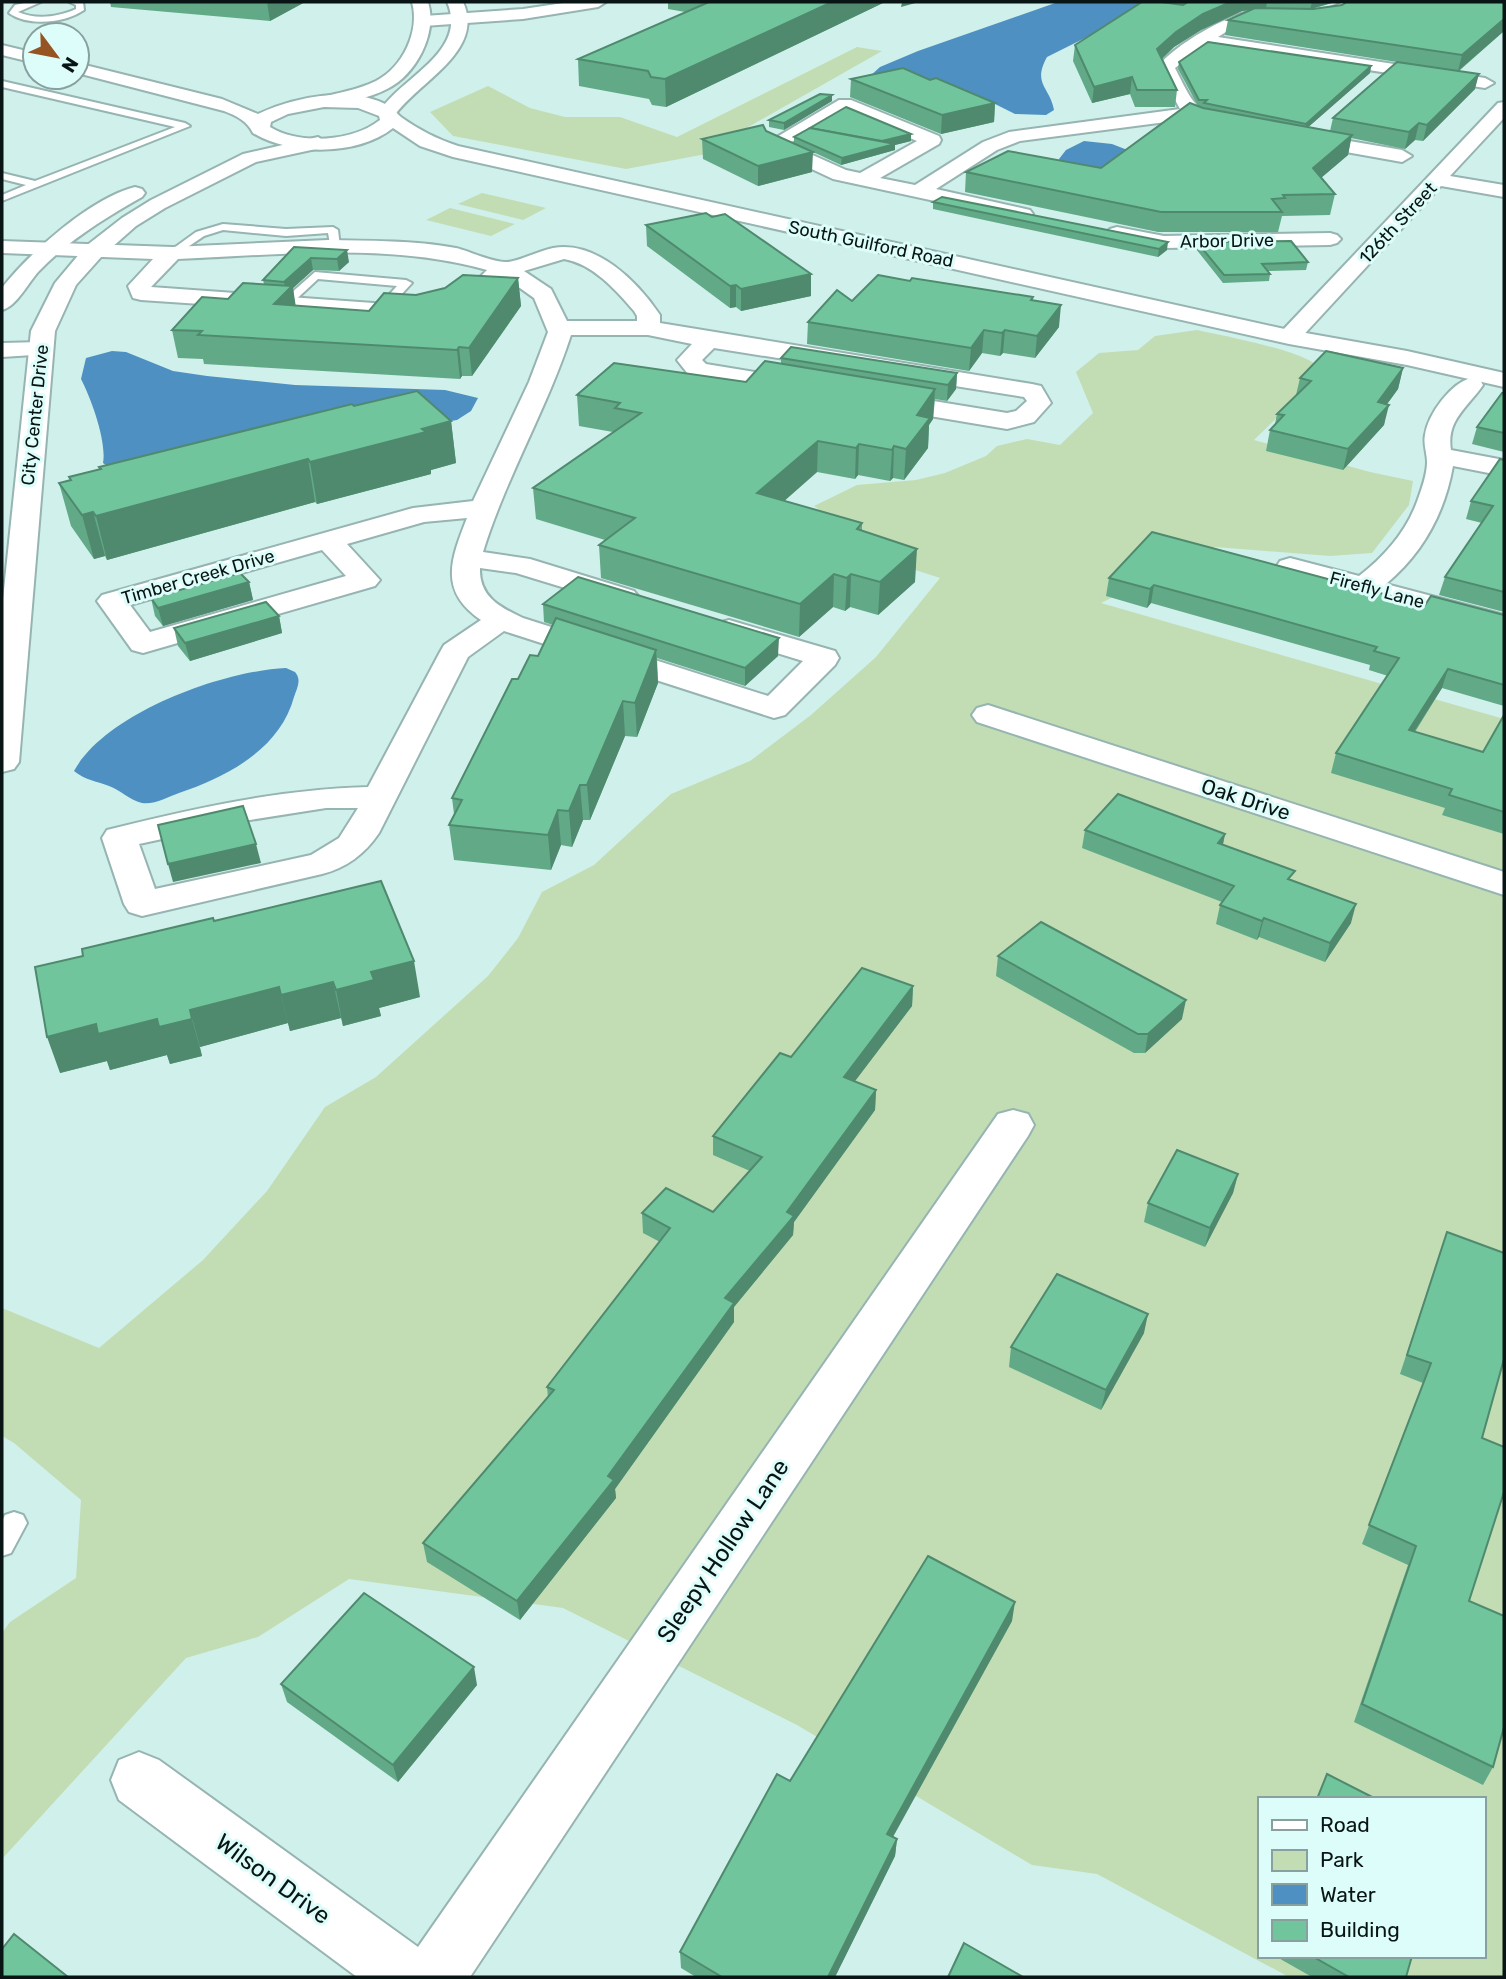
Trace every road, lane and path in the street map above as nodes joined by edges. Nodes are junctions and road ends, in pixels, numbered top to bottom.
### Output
1 (37, 2) edge
2 (73, 2) edge
3 (420, 2) edge
4 (598, 2) edge
5 (1354, 2) edge
6 (458, 10) edge
7 (16, 20) junction
8 (2, 21) edge
9 (425, 21) junction
10 (1205, 40) junction
11 (2, 50) edge
12 (21, 55) edge
13 (1389, 69) junction
14 (91, 71) edge
15 (2, 83) edge
16 (1373, 83) edge
17 (1485, 83) dead end
18 (176, 90) junction
19 (324, 102) junction
20 (304, 104) junction
21 (1504, 107) edge
22 (1190, 113) junction
23 (389, 116) junction
24 (1329, 122) dead end
25 (259, 124) junction
26 (1245, 129) edge
27 (1284, 135) edge
28 (1309, 140) junction
29 (328, 142) junction
30 (920, 147) junction
31 (453, 151) junction
32 (1402, 156) edge
33 (973, 157) junction
34 (172, 174) dead end
35 (2, 176) edge
36 (862, 180) junction
37 (1438, 180) junction
38 (153, 183) dead end
39 (37, 185) junction
40 (1504, 191) edge
41 (919, 192) junction
42 (2, 198) edge
43 (1038, 217) edge
44 (1091, 228) edge
45 (1330, 239) dead end
46 (2, 247) edge
47 (46, 250) junction
48 (94, 251) junction
49 (172, 253) junction
50 (509, 270) junction
51 (475, 282) edge
52 (2, 303) edge
53 (285, 304) junction
54 (440, 309) edge
55 (381, 310) junction
56 (560, 328) junction
57 (648, 328) junction
58 (1289, 337) junction
59 (709, 340) junction
60 (41, 349) junction
61 (2, 350) edge
62 (1475, 380) junction
63 (1504, 380) edge
64 (1504, 393) edge
65 (1439, 455) junction
66 (1504, 468) edge
67 (484, 508) junction
68 (328, 540) junction
69 (467, 558) junction
70 (1290, 567) edge
71 (1365, 586) junction
72 (652, 606) edge
73 (502, 619) junction
74 (705, 622) edge
75 (1504, 625) edge
76 (988, 715) dead end
77 (2, 762) edge
78 (380, 797) junction
79 (1504, 884) edge
80 (1013, 1125) dead end
81 (139, 1780) dead end
82 (407, 1977) edge
83 (434, 1977) edge

1 - 7 lane
2 - 7 lane
3 - 9 street
4 - 6 street
5 - 10 street
6 - 9 street
6 - 23 street
7 - 8 lane
9 - 19 street
10 - 13 street
10 - 22 street
11 - 12 street
13 - 16 street
13 - 17 street
14 - 18 street
15 - 39 lane
18 - 20 street
18 - 25 street
19 - 20 street
19 - 23 street, South Guilford Road
20 - 25 street
21 - 37 street, 126th Street
22 - 26 street
22 - 33 street
23 - 29 street, City Center Drive
23 - 31 street, South Guilford Road
24 - 28 street
25 - 29 street, South Guilford Road
25 - 34 street
27 - 28 street
28 - 32 street
29 - 31 street, South Guilford Road
29 - 48 street, City Center Drive
30 - 33 street
30 - 36 street
30 - 36 street
31 - 58 street, South Guilford Road
33 - 41 street
35 - 39 lane
36 - 41 street
37 - 40 street
37 - 58 street, 126th Street
38 - 47 street
39 - 42 lane
41 - 43 street
44 - 45 street, Arbor Drive
46 - 47 street
47 - 48 street
47 - 52 street
48 - 49 street
48 - 60 street, City Center Drive
49 - 50 street
49 - 53 street
50 - 51 street
50 - 56 street
50 - 57 street
53 - 55 street
53 - 55 lane
54 - 55 street
56 - 57 street
56 - 67 street
57 - 59 street
58 - 62 street, South Guilford Road
59 - 59 street
60 - 61 street
60 - 77 street, City Center Drive
62 - 63 street, South Guilford Road
62 - 64 street, South Guilford Road
62 - 65 street
65 - 66 street
65 - 71 street
67 - 68 street, Timber Creek Drive
67 - 69 street
68 - 68 street, Timber Creek Drive
69 - 72 street
69 - 73 street
70 - 71 street, Firefly Lane
71 - 75 street, Firefly Lane
73 - 74 street
73 - 78 street
76 - 79 street, Oak Drive
78 - 78 street
80 - 83 street, Sleepy Hollow Lane
81 - 82 street, Wilson Drive

